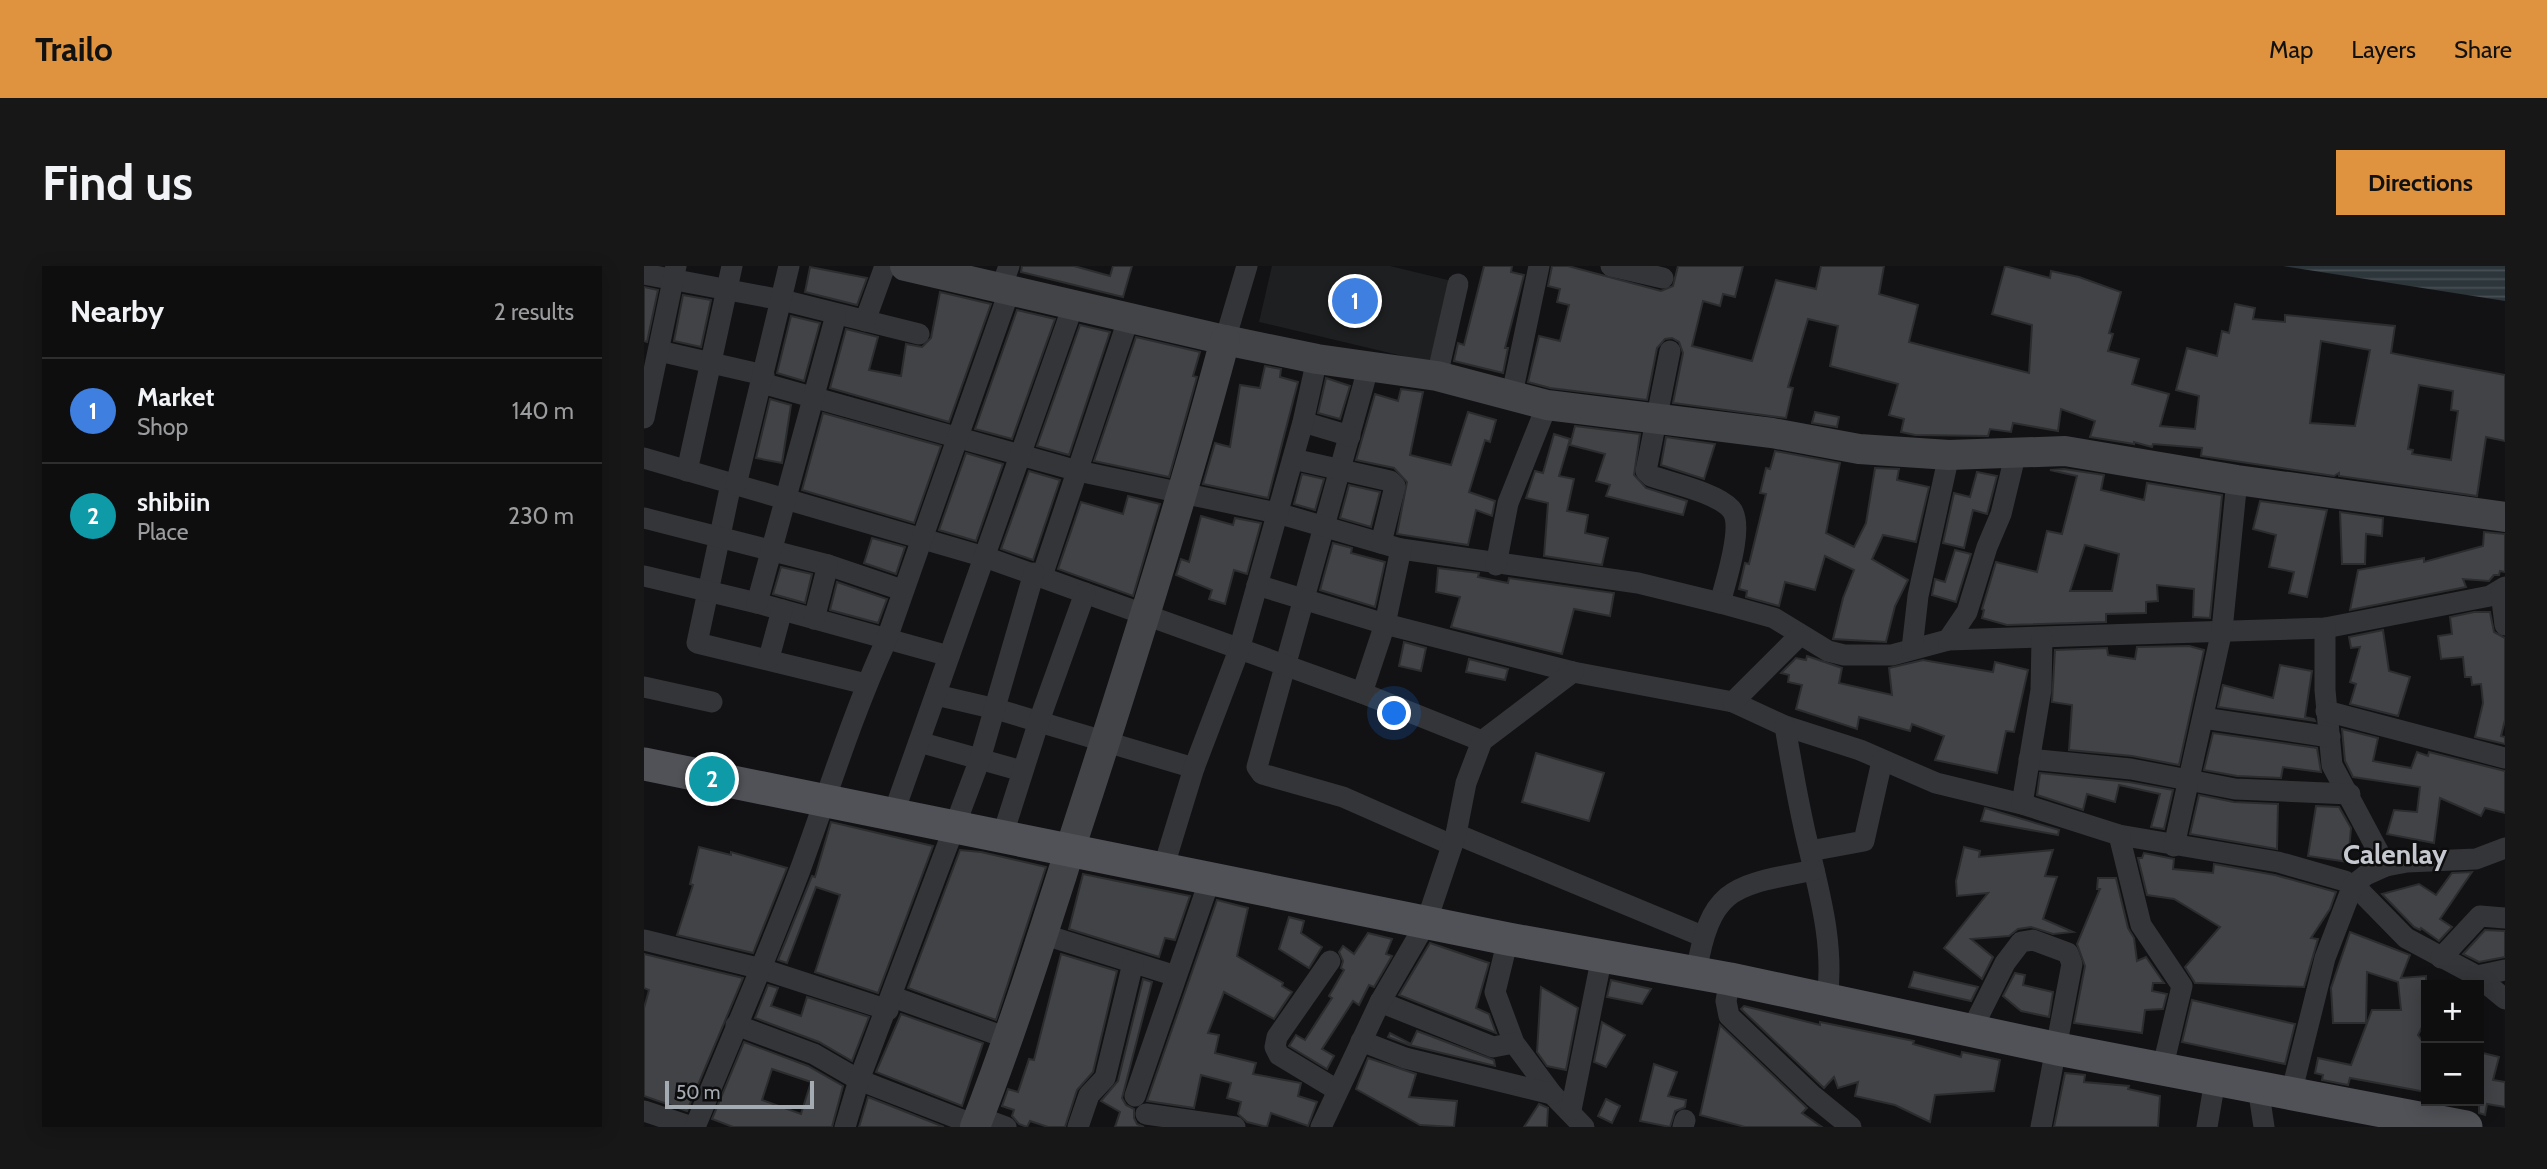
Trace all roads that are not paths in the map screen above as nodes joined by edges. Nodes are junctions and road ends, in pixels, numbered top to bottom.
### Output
1 (732, 266) edge
2 (789, 266) edge
3 (885, 266) edge
4 (905, 266) edge
5 (1247, 266) edge
6 (1539, 266) edge
7 (1611, 266) edge
8 (674, 272) edge
9 (644, 274) edge
10 (1663, 278) dead end
11 (1007, 281) edge
12 (1458, 284) dead end
13 (726, 290) junction
14 (782, 300) junction
15 (1074, 303) junction
16 (836, 315) junction
17 (1129, 317) junction
18 (865, 321) junction
19 (919, 334) dead end
20 (1225, 340) junction
21 (1670, 351) dead end
22 (653, 356) edge
23 (1317, 359) junction
24 (712, 362) junction
25 (1369, 365) junction
26 (1437, 376) junction
27 (763, 379) junction
28 (1512, 394) junction
29 (813, 397) junction
30 (1547, 405) junction
31 (1655, 417) junction
32 (644, 418) edge
33 (1303, 422) junction
34 (1350, 436) junction
35 (957, 437) junction
36 (2016, 453) junction
37 (1020, 455) junction
38 (1950, 456) junction
39 (644, 458) edge
40 (1293, 459) junction
41 (687, 471) junction
42 (1078, 471) junction
43 (1340, 471) junction
44 (2237, 480) junction
45 (733, 485) junction
46 (1183, 492) junction
47 (785, 500) junction
48 (1278, 513) junction
49 (2505, 517) edge
50 (644, 518) edge
51 (1326, 527) junction
52 (718, 538) junction
53 (922, 539) junction
54 (1391, 546) junction
55 (772, 550) junction
56 (985, 557) junction
57 (828, 565) junction
58 (1496, 565) junction
59 (1038, 575) junction
60 (644, 576) edge
61 (1257, 585) junction
62 (2503, 589) edge
63 (902, 590) junction
64 (708, 593) junction
65 (1084, 593) junction
66 (1304, 600) junction
67 (757, 603) junction
68 (1720, 603) junction
69 (782, 610) junction
70 (1146, 616) junction
71 (814, 619) junction
72 (1385, 624) junction
73 (2505, 625) edge
74 (2325, 628) junction
75 (2222, 630) junction
76 (1800, 635) junction
77 (2042, 638) junction
78 (1948, 640) junction
79 (886, 641) junction
80 (1912, 649) junction
81 (1239, 650) junction
82 (948, 656) junction
83 (769, 658) junction
84 (1286, 666) junction
85 (1573, 672) junction
86 (866, 684) junction
87 (644, 687) edge
88 (1362, 693) junction
89 (936, 695) junction
90 (712, 702) dead end
91 (1733, 702) junction
92 (996, 709) junction
93 (2326, 711) junction
94 (2203, 718) junction
95 (1039, 722) junction
96 (1785, 726) junction
97 (2330, 737) junction
98 (1106, 741) junction
99 (1482, 741) junction
100 (919, 742) junction
101 (2505, 758) edge
102 (980, 759) junction
103 (2029, 759) junction
104 (1882, 761) junction
105 (644, 764) edge
106 (1194, 768) junction
107 (1022, 771) junction
108 (2190, 779) junction
109 (2350, 794) junction
110 (826, 799) junction
111 (2022, 804) junction
112 (893, 815) junction
113 (953, 828) junction
114 (2119, 835) junction
115 (1002, 837) junction
116 (1454, 840) junction
117 (2174, 846) junction
118 (2505, 848) edge
119 (1070, 849) junction
120 (1812, 861) junction
121 (2386, 866) junction
122 (1163, 869) junction
123 (1210, 879) junction
124 (2353, 885) junction
125 (2505, 918) edge
126 (1426, 923) junction
127 (1042, 934) junction
128 (1702, 936) junction
129 (1508, 939) junction
130 (644, 940) edge
131 (1602, 956) junction
132 (2441, 958) junction
133 (1331, 961) dead end
134 (1133, 963) junction
135 (762, 969) junction
136 (2505, 970) edge
137 (1696, 973) junction
138 (1176, 976) junction
139 (1730, 979) junction
140 (2476, 980) edge
141 (2483, 980) edge
142 (2484, 985) edge
143 (2505, 999) edge
144 (1828, 1001) junction
145 (1380, 1002) junction
146 (890, 1003) junction
147 (736, 1025) junction
148 (1971, 1031) junction
149 (1007, 1038) junction
150 (1361, 1041) junction
151 (1514, 1043) junction
152 (2058, 1049) junction
153 (2162, 1070) junction
154 (859, 1080) junction
155 (2215, 1080) junction
156 (1101, 1081) junction
157 (2258, 1087) junction
158 (1338, 1090) junction
159 (1552, 1094) junction
160 (2291, 1094) junction
161 (2421, 1107) edge
162 (644, 1111) edge
163 (1142, 1113) edge
164 (1577, 1119) edge
165 (984, 1124) edge
166 (1203, 1125) edge
167 (1844, 1125) edge
168 (694, 1127) edge
169 (845, 1127) edge
170 (1078, 1127) edge
171 (1235, 1127) edge
172 (1321, 1127) edge
173 (2040, 1127) edge
174 (2207, 1127) edge
175 (2264, 1127) edge
176 (2466, 1127) edge

1 - 13 street
2 - 14 street
3 - 18 street
4 - 11 street
5 - 20 street
6 - 28 street
7 - 10 street
8 - 9 street
8 - 13 street
8 - 22 street
11 - 15 street
11 - 35 street
12 - 26 street
13 - 14 street
13 - 24 street
14 - 16 street
14 - 27 street
15 - 17 street
15 - 37 street
16 - 18 street
16 - 29 street
17 - 20 street
17 - 42 street
18 - 19 street
20 - 23 street
20 - 46 street
21 - 31 street
22 - 24 street
22 - 32 street
23 - 25 street
23 - 33 street
24 - 27 street
24 - 41 street
25 - 26 street
25 - 34 street
26 - 28 street
27 - 29 street
27 - 45 street
28 - 30 street
29 - 35 street
29 - 47 street
30 - 31 street
30 - 58 street
31 - 38 street
31 - 68 street
33 - 34 street
33 - 40 street
34 - 43 street
35 - 37 street
35 - 53 street
36 - 38 street
36 - 44 street
36 - 78 street
37 - 42 street
37 - 56 street
38 - 80 street
39 - 41 street
40 - 43 street
40 - 48 street
41 - 45 street
42 - 46 street
42 - 59 street
43 - 51 street
43 - 54 street
44 - 49 street
44 - 75 street
45 - 47 street
45 - 52 street
46 - 48 street
46 - 70 street
47 - 53 street
47 - 55 street
48 - 51 street
48 - 61 street
50 - 52 street
51 - 54 street
51 - 66 street
52 - 55 street
52 - 64 street
53 - 56 street
53 - 63 street
54 - 58 street
54 - 72 street
55 - 57 street
55 - 67 street
56 - 59 street
56 - 82 street
57 - 63 street
57 - 71 street
58 - 68 street
59 - 65 street
59 - 92 street
60 - 64 street
61 - 66 street
61 - 81 street
62 - 73 street
62 - 74 street
63 - 79 street
64 - 67 street
64 - 83 street
65 - 70 street
65 - 95 street
66 - 72 street
66 - 84 street
67 - 69 street
68 - 76 street
69 - 71 street
69 - 83 street
70 - 81 street
70 - 98 street
71 - 79 street
72 - 85 street
72 - 88 street
74 - 75 street
74 - 93 street
75 - 77 street
75 - 94 street
76 - 80 street
76 - 91 street
77 - 78 street
77 - 103 street
78 - 80 street
79 - 82 street
79 - 86 street
81 - 84 street
81 - 106 street
82 - 89 street
83 - 86 street
84 - 88 street
84 - 116 street
85 - 91 street
85 - 99 street
86 - 110 street
87 - 90 street
88 - 99 street
89 - 92 street
89 - 100 street
91 - 96 street
92 - 95 street
92 - 102 street
93 - 97 street
93 - 101 street
94 - 97 street
94 - 108 street
95 - 98 street
95 - 107 street
96 - 104 street
96 - 120 street
97 - 109 street
98 - 106 street
98 - 119 street
99 - 116 street
100 - 102 street
100 - 112 street
102 - 107 street
102 - 113 street
103 - 108 street
103 - 111 street
104 - 111 street
104 - 120 street
105 - 110 main road
106 - 122 street
107 - 115 street
108 - 109 street
108 - 117 street
109 - 121 street
110 - 112 main road
110 - 135 street
111 - 114 street
112 - 113 main road
113 - 115 main road
113 - 146 street
114 - 117 street
114 - 153 street
115 - 119 main road
116 - 126 street
116 - 128 street
117 - 124 street
118 - 121 street
119 - 122 main road
119 - 127 street
120 - 128 street
120 - 144 street
121 - 124 street
122 - 123 main road
123 - 126 main road
123 - 138 street
124 - 132 street
124 - 160 street
125 - 132 street
126 - 129 main road
126 - 145 street
127 - 134 street
127 - 149 street
128 - 137 street
129 - 131 main road
129 - 151 street
130 - 135 street
131 - 137 main road
131 - 164 street
132 - 140 street
133 - 158 street
134 - 138 street
134 - 156 street
135 - 146 street
135 - 147 street
136 - 141 street
137 - 139 main road
138 - 163 street
139 - 144 main road
139 - 167 street
142 - 143 street
144 - 148 main road
145 - 150 street
145 - 151 street
146 - 149 street
146 - 154 street
147 - 154 street
147 - 168 street
148 - 152 main road
148 - 152 street
149 - 165 street
150 - 158 street
150 - 159 street
151 - 159 street
152 - 153 main road
152 - 173 street
153 - 155 main road
154 - 165 street
154 - 169 street
155 - 157 main road
155 - 174 street
156 - 163 street
156 - 170 street
157 - 160 main road
157 - 175 street
158 - 172 street
159 - 164 street
160 - 161 main road
161 - 176 main road
162 - 168 street
163 - 166 street
166 - 171 street

